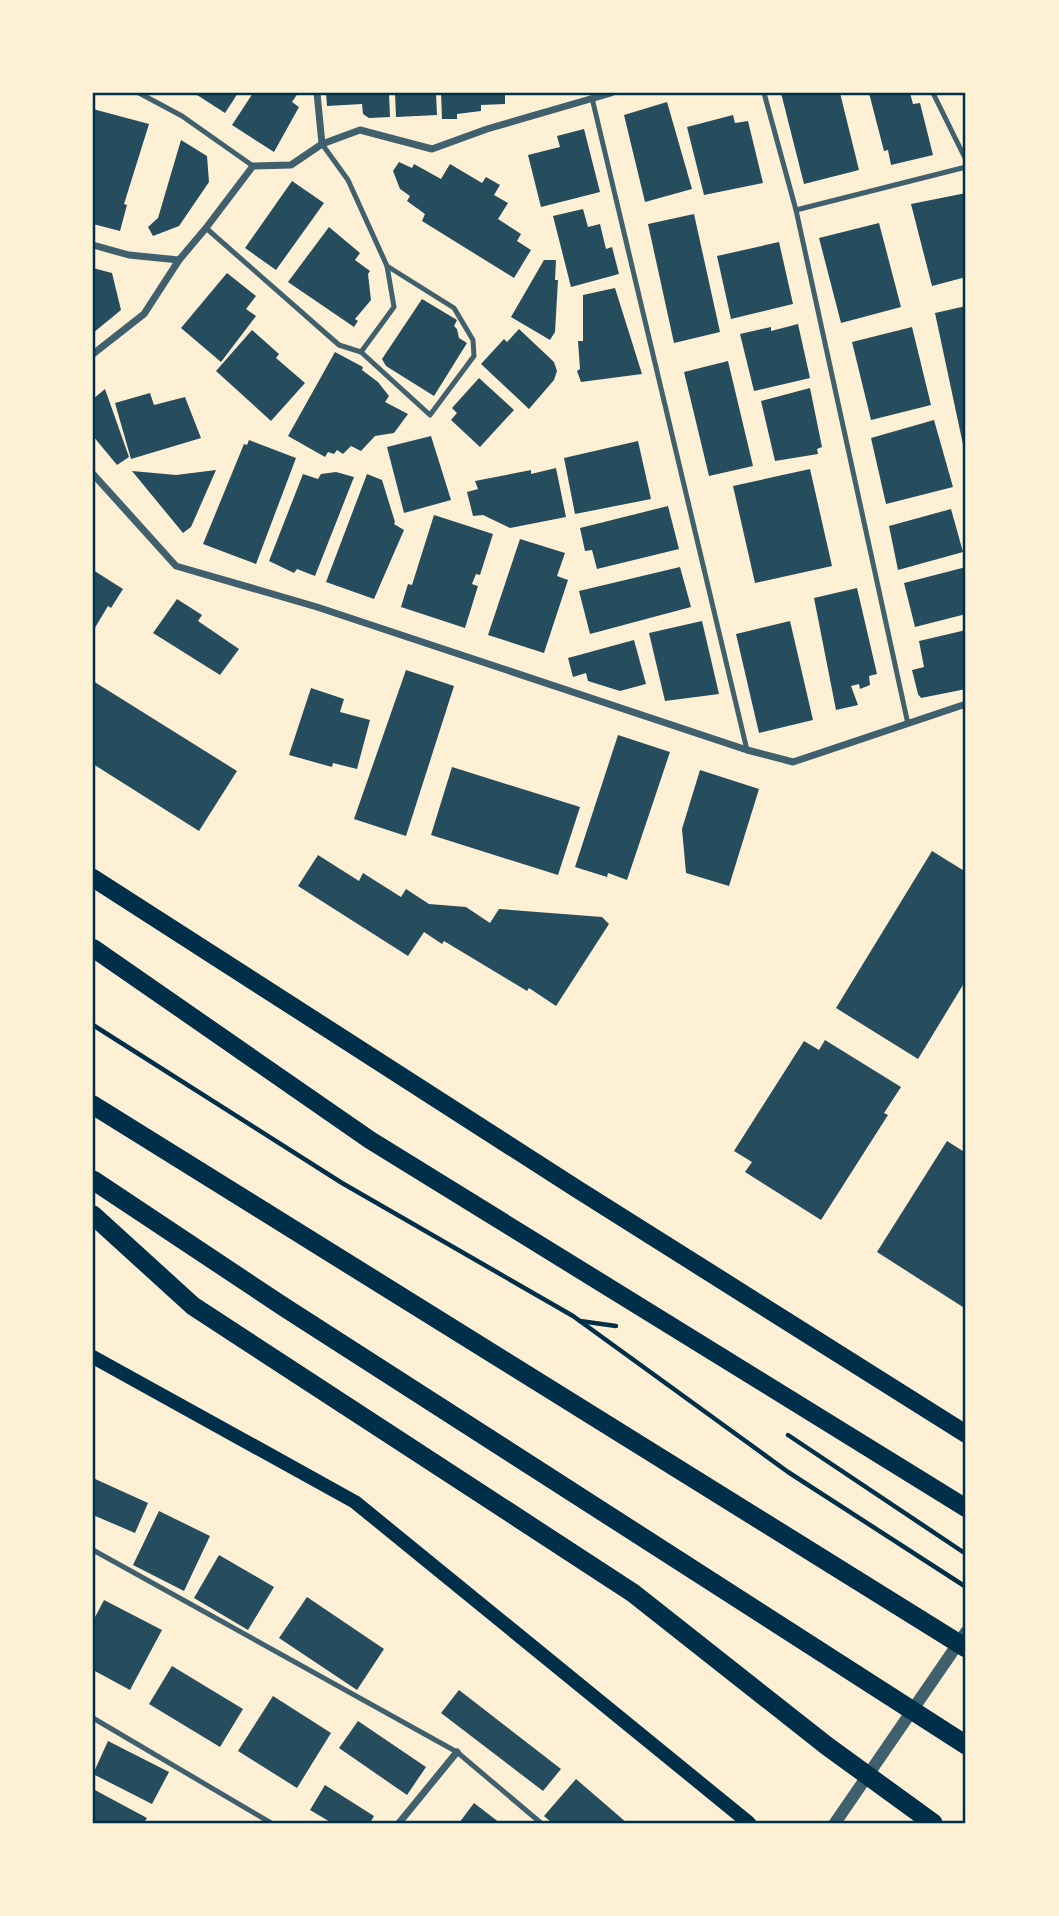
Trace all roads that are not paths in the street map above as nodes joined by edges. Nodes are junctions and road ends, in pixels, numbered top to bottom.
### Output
1 (139, 93) edge
2 (317, 93) edge
3 (611, 93) edge
4 (764, 93) edge
5 (933, 93) edge
6 (592, 98) junction
7 (322, 144) junction
8 (966, 160) edge
9 (253, 166) junction
10 (966, 167) edge
11 (796, 210) junction
12 (206, 228) junction
13 (93, 245) edge
14 (179, 260) junction
15 (387, 266) junction
16 (361, 352) junction
17 (93, 354) edge
18 (93, 474) edge
19 (966, 704) edge
20 (908, 724) junction
21 (747, 750) junction
22 (93, 878) edge
23 (93, 948) edge
24 (93, 1105) edge
25 (93, 1181) edge
26 (93, 1215) edge
27 (93, 1357) edge
28 (966, 1434) edge
29 (966, 1508) edge
30 (93, 1550) edge
31 (966, 1632) edge
32 (966, 1648) edge
33 (93, 1718) edge
34 (966, 1745) edge
35 (457, 1752) junction
36 (271, 1823) edge
37 (399, 1823) edge
38 (541, 1823) edge
39 (749, 1823) edge
40 (835, 1823) edge
41 (933, 1823) edge

1 - 9 lane
2 - 7 street
3 - 6 street
4 - 11 lane
5 - 8 lane
6 - 7 street
6 - 21 lane
7 - 9 street
7 - 15 lane
9 - 12 street
10 - 11 lane
11 - 20 lane
12 - 14 street
12 - 16 lane
13 - 14 street
14 - 17 street
15 - 16 lane
15 - 16 lane
18 - 21 street
19 - 20 street
20 - 21 street
22 - 28 main road
23 - 29 main road
24 - 32 highway
25 - 34 highway
26 - 41 highway
27 - 39 main road
30 - 35 lane
31 - 40 street
33 - 36 lane
35 - 37 street
35 - 38 lane

